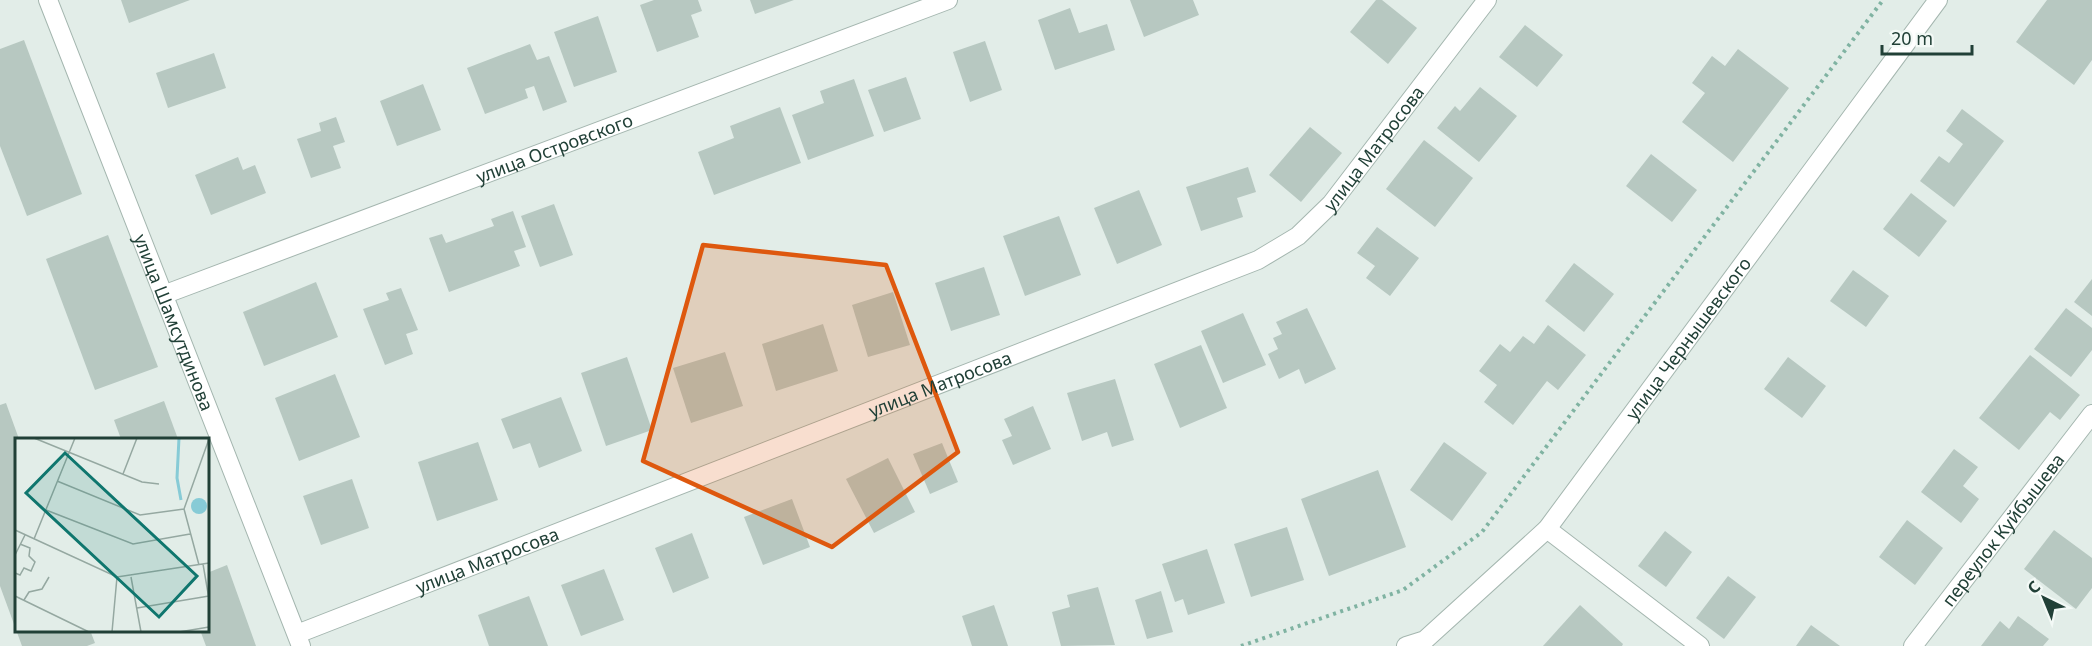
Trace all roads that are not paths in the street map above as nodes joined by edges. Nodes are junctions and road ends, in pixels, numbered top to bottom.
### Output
1 (48, 0) edge
2 (948, 0) edge
3 (1487, 0) edge
4 (1938, 0) edge
5 (163, 296) junction
6 (2092, 414) edge
7 (1547, 529) junction
8 (299, 640) edge
9 (1427, 643) edge
10 (1406, 646) edge
11 (1700, 646) edge
12 (1913, 646) edge

1 - 5 street, улица Шамсутдинова
2 - 5 street, улица Островского
3 - 8 street, улица Матросова
4 - 7 street, улица Чернышевского
5 - 8 street, улица Шамсутдинова
6 - 12 street, переулок Куйбышева
7 - 9 street, улица Чернышевского
7 - 11 street
9 - 10 street, улица Чернышевского

